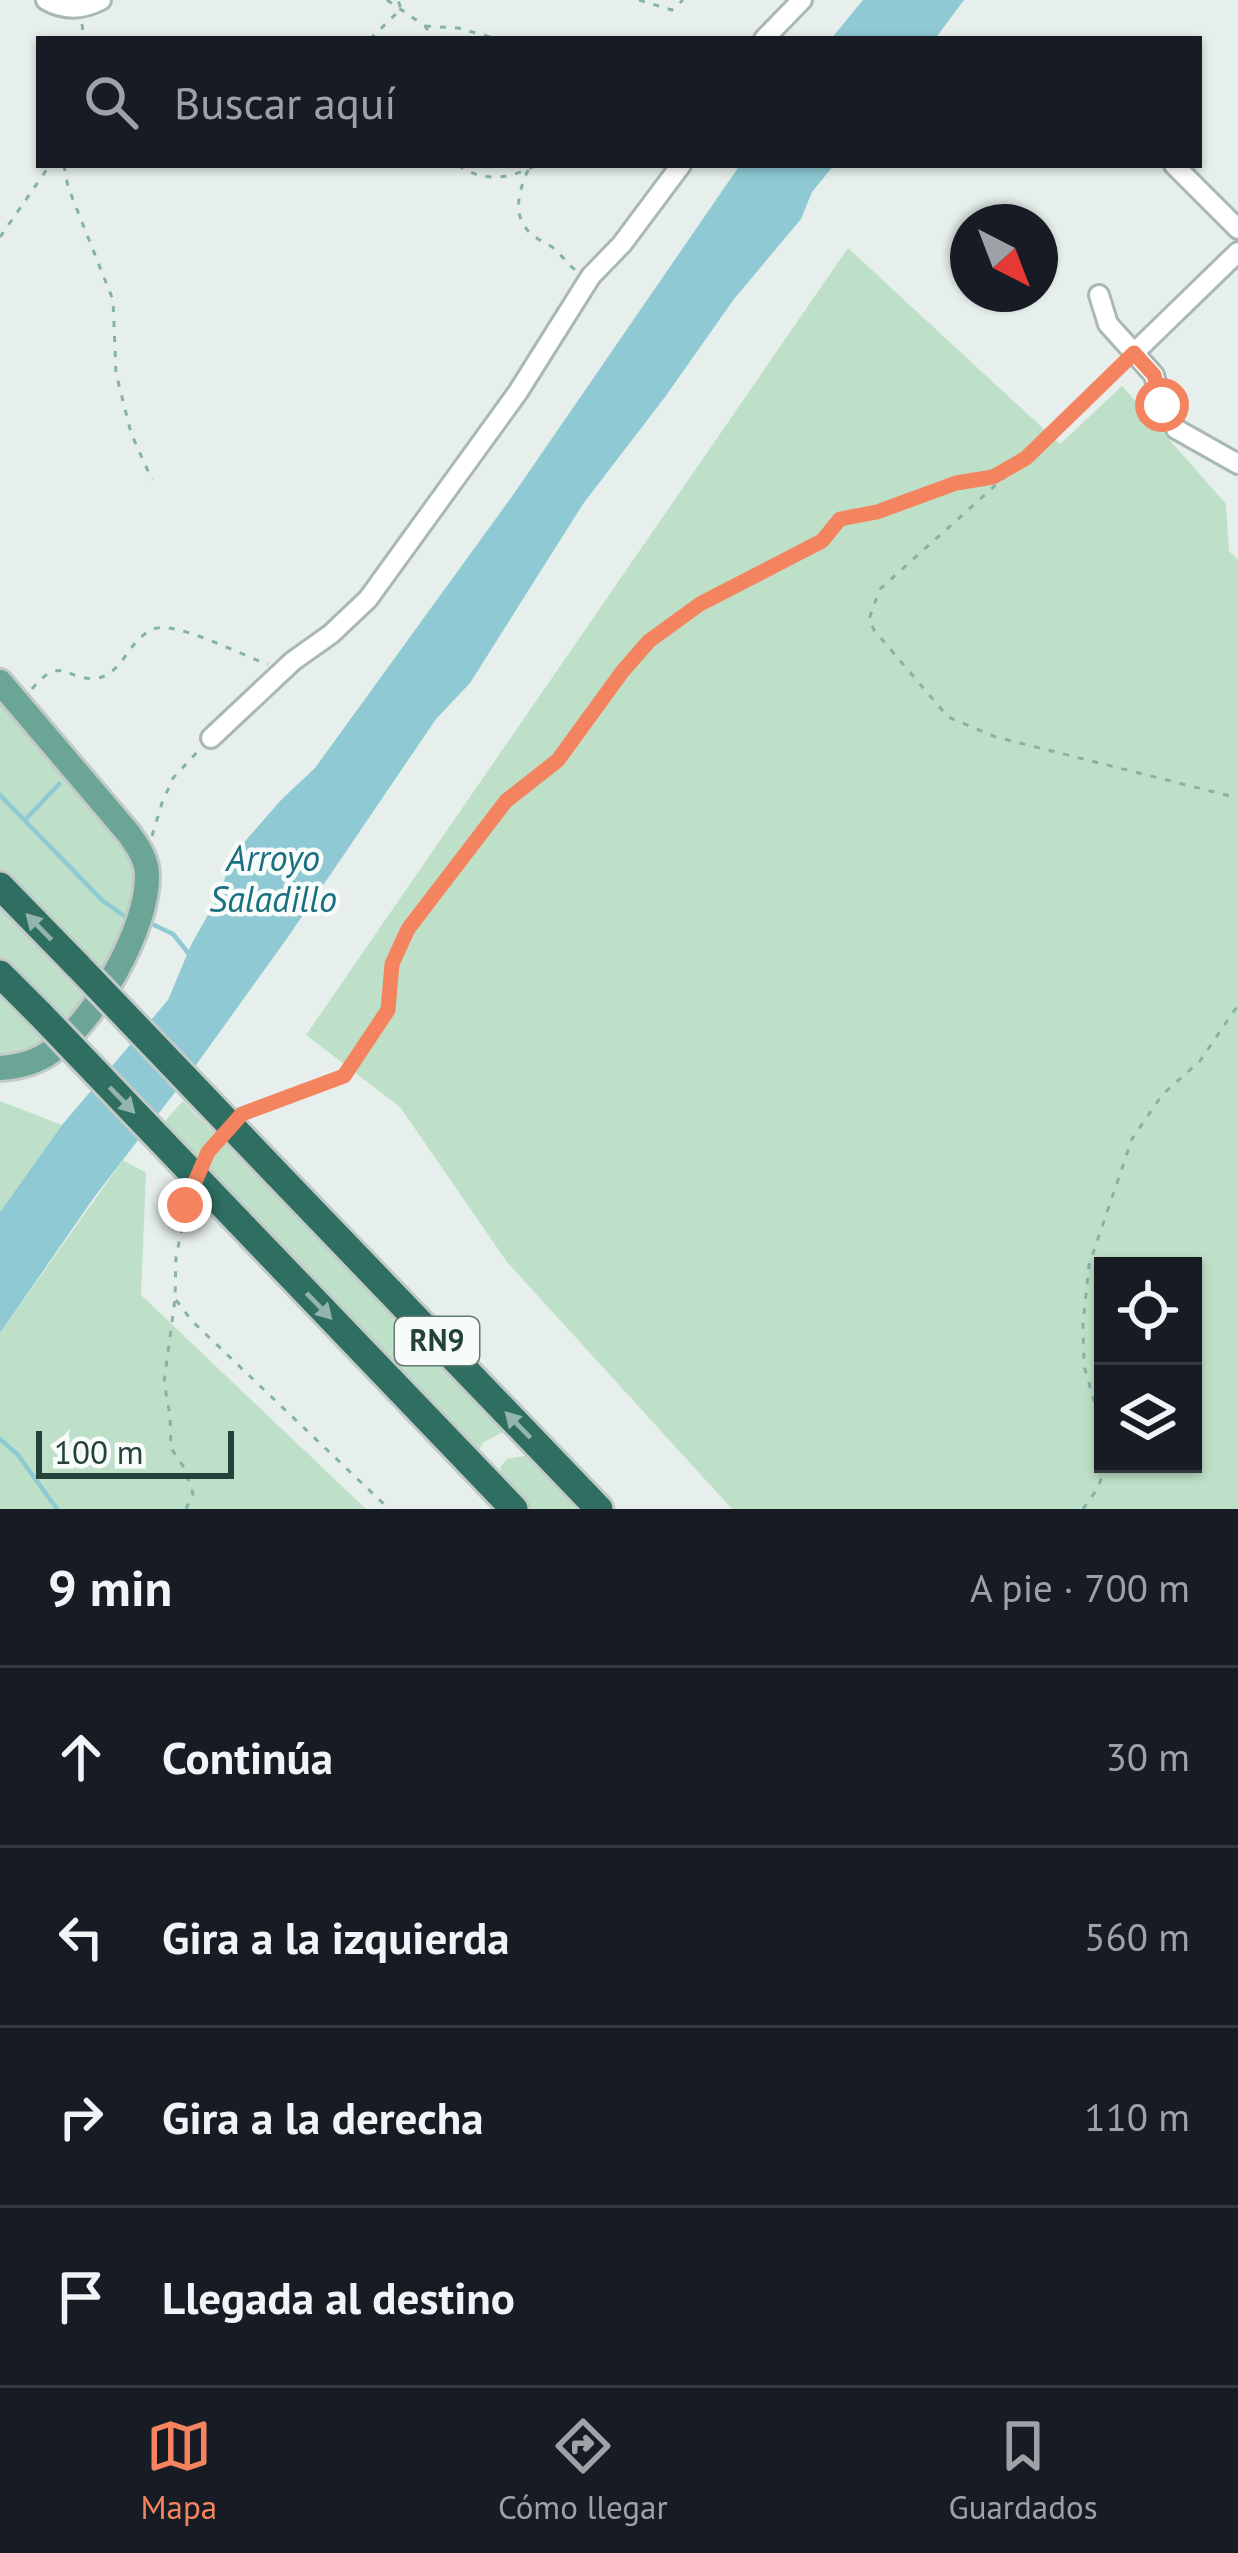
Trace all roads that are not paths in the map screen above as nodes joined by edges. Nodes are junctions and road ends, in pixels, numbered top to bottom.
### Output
1 (46, 0) edge
2 (101, 0) edge
3 (802, 0) edge
4 (767, 36) edge
5 (679, 168) edge
6 (1177, 168) edge
7 (1238, 229) edge
8 (1238, 252) edge
9 (1099, 295) dead end
10 (1134, 353) junction
11 (1238, 464) edge
12 (0, 682) edge
13 (211, 738) road end
14 (0, 886) edge
15 (0, 974) edge
16 (0, 1068) edge
17 (514, 1509) edge
18 (599, 1509) edge

1 - 2 street
3 - 4 street
5 - 13 street
6 - 7 street
8 - 10 street
9 - 10 street
10 - 11 street
12 - 16 main road
18 -> 14 highway, RN9, bridge
15 -> 17 highway, RN9, bridge

